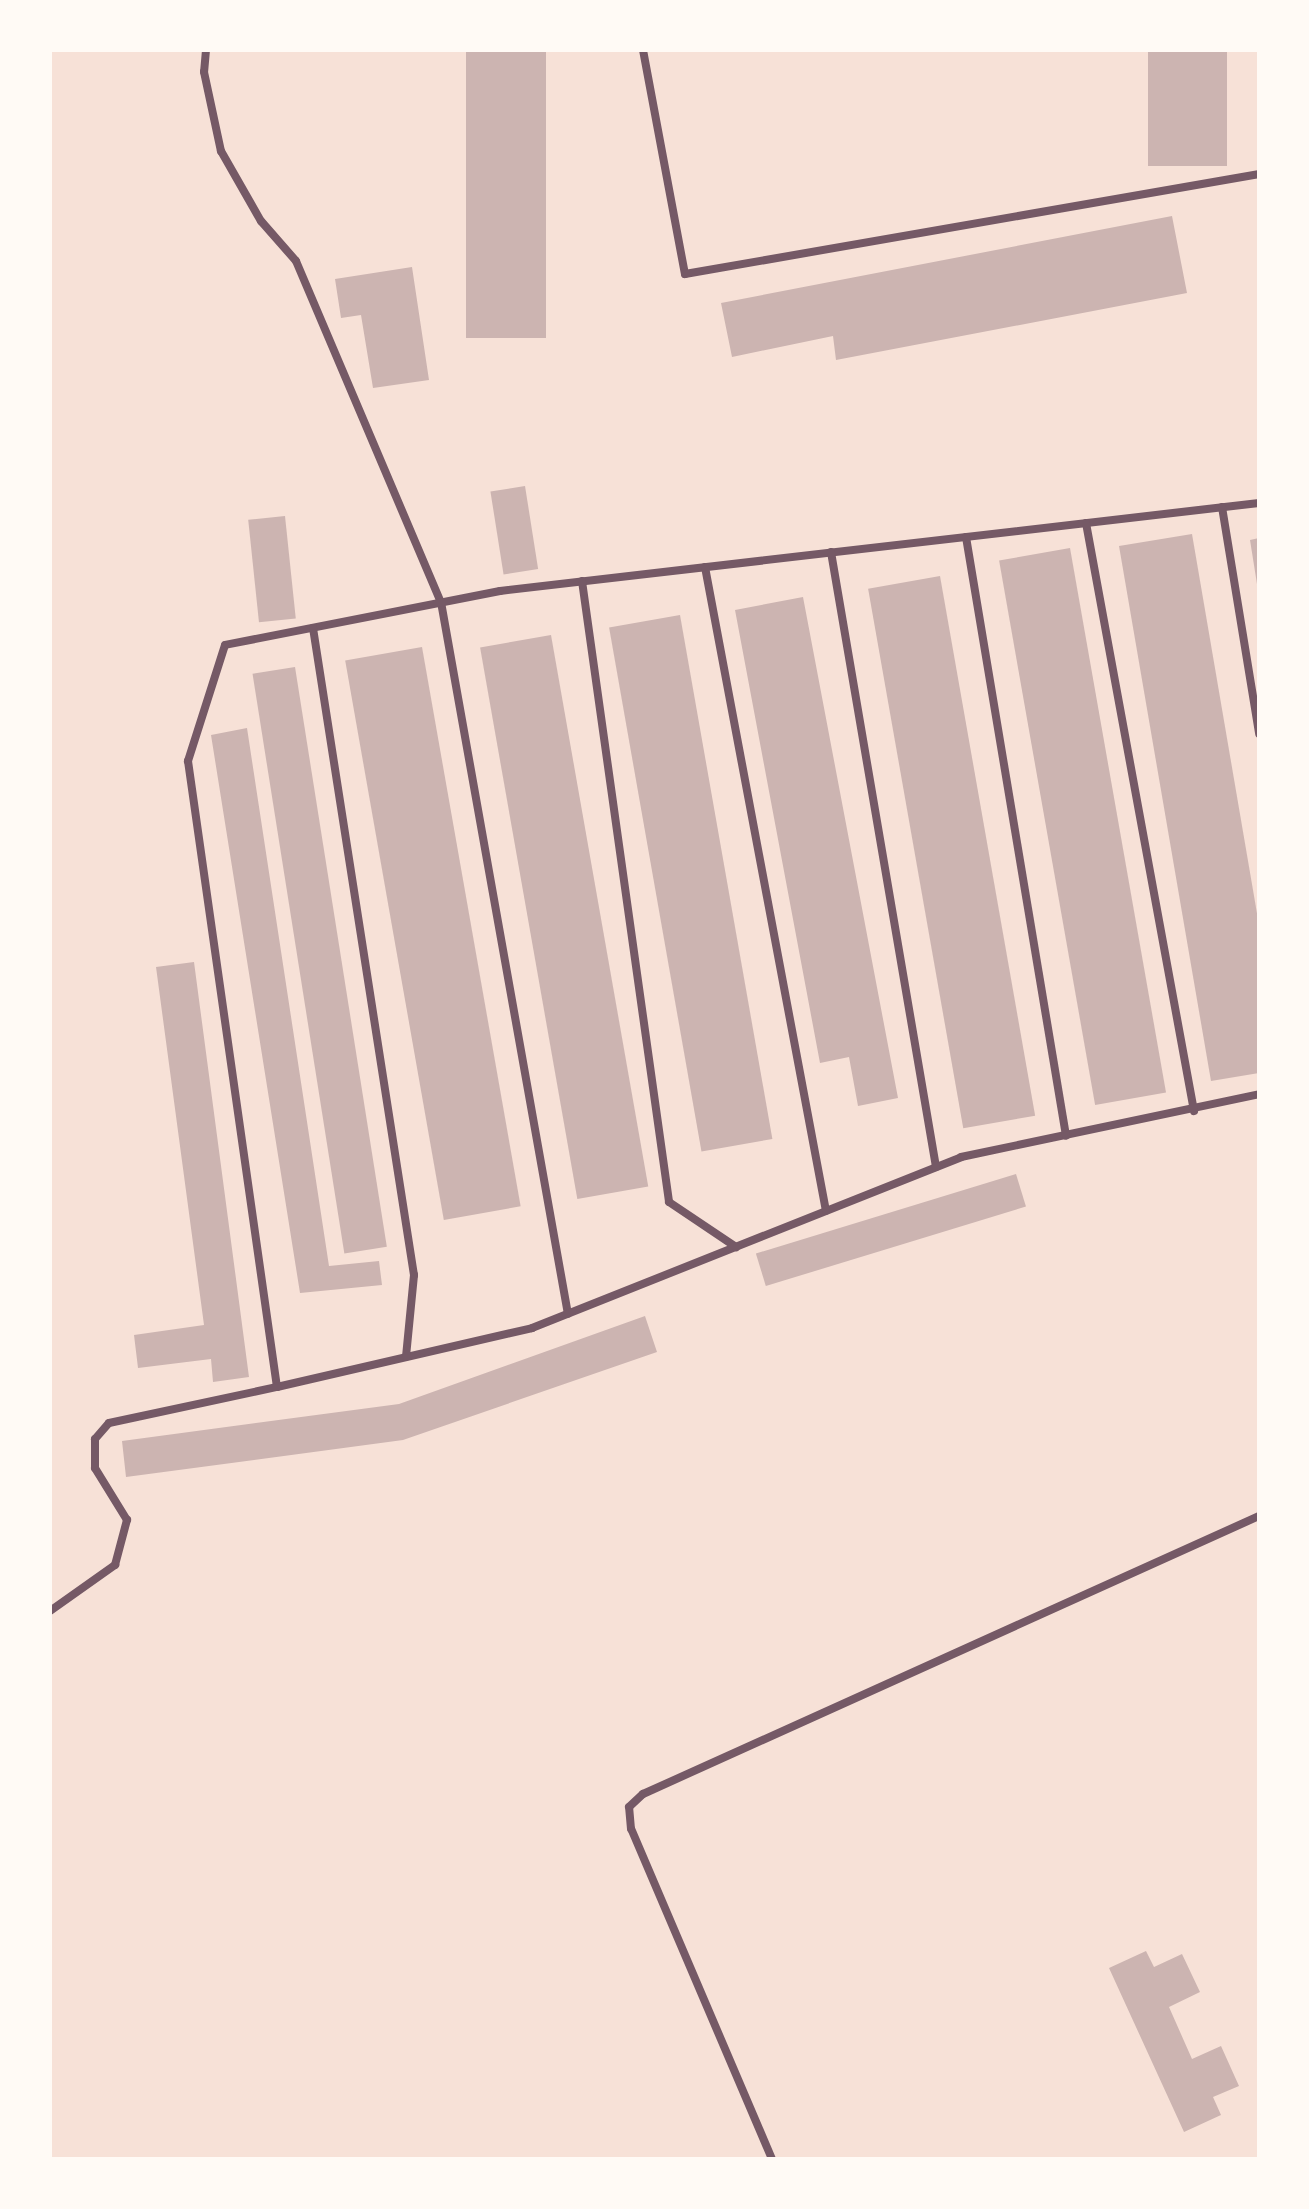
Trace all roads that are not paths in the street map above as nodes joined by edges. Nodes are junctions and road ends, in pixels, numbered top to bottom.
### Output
1 (206, 50) edge
2 (643, 50) edge
3 (1259, 174) edge
4 (1259, 503) edge
5 (1222, 507) junction
6 (1086, 523) junction
7 (966, 537) junction
8 (831, 552) junction
9 (705, 567) junction
10 (582, 581) junction
11 (441, 602) junction
12 (314, 628) junction
13 (1259, 734) edge
14 (1259, 1094) edge
15 (1194, 1110) junction
16 (1066, 1136) junction
17 (936, 1167) junction
18 (826, 1211) junction
19 (736, 1247) junction
20 (568, 1314) junction
21 (406, 1357) junction
22 (277, 1387) junction
23 (1259, 1516) edge
24 (50, 1611) edge
25 (772, 2159) edge

1 - 11 lane
2 - 3 lane
4 - 5 lane
5 - 6 lane
5 - 13 lane
6 - 7 lane
6 - 15 lane
7 - 8 lane
7 - 16 lane
8 - 9 lane
8 - 17 lane
9 - 10 lane
9 - 18 lane
10 - 11 lane
10 - 19 lane
11 - 12 lane
11 - 20 lane
12 - 21 lane
12 - 22 lane
14 - 15 lane
15 - 16 lane
16 - 17 lane
17 - 18 lane
18 - 19 lane
19 - 20 lane
20 - 21 lane
21 - 22 lane
22 - 24 lane
23 - 25 lane

